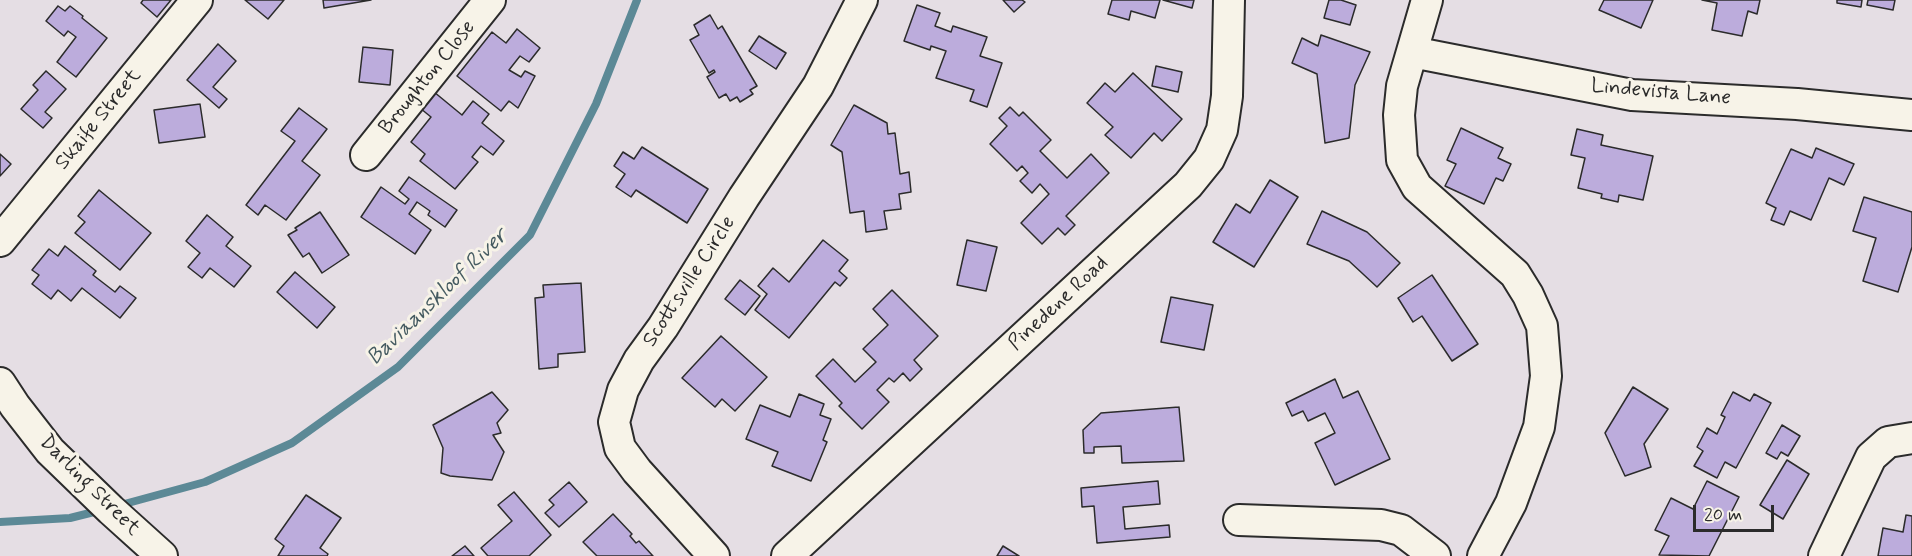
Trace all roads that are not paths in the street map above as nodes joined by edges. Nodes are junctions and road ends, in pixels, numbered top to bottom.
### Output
1 (197, 0) edge
2 (490, 0) edge
3 (862, 0) edge
4 (1229, 0) edge
5 (1428, 0) edge
6 (1412, 52) junction
7 (1912, 115) edge
8 (366, 155) dead end
9 (0, 241) edge
10 (0, 383) edge
11 (1912, 438) edge
12 (1239, 520) dead end
13 (1833, 548) edge
14 (162, 556) edge
15 (714, 556) edge
16 (787, 556) edge
17 (1435, 556) edge
18 (1483, 556) edge

1 - 9 street, Skaife Street
2 - 8 street, Broughton Close
3 - 15 street, Scottsville Circle
4 - 16 street, Pinedene Road
5 - 6 street
6 - 7 street, Lindevista Lane
6 - 18 street
10 - 14 street, Darling Street
11 - 13 street
12 - 17 street

